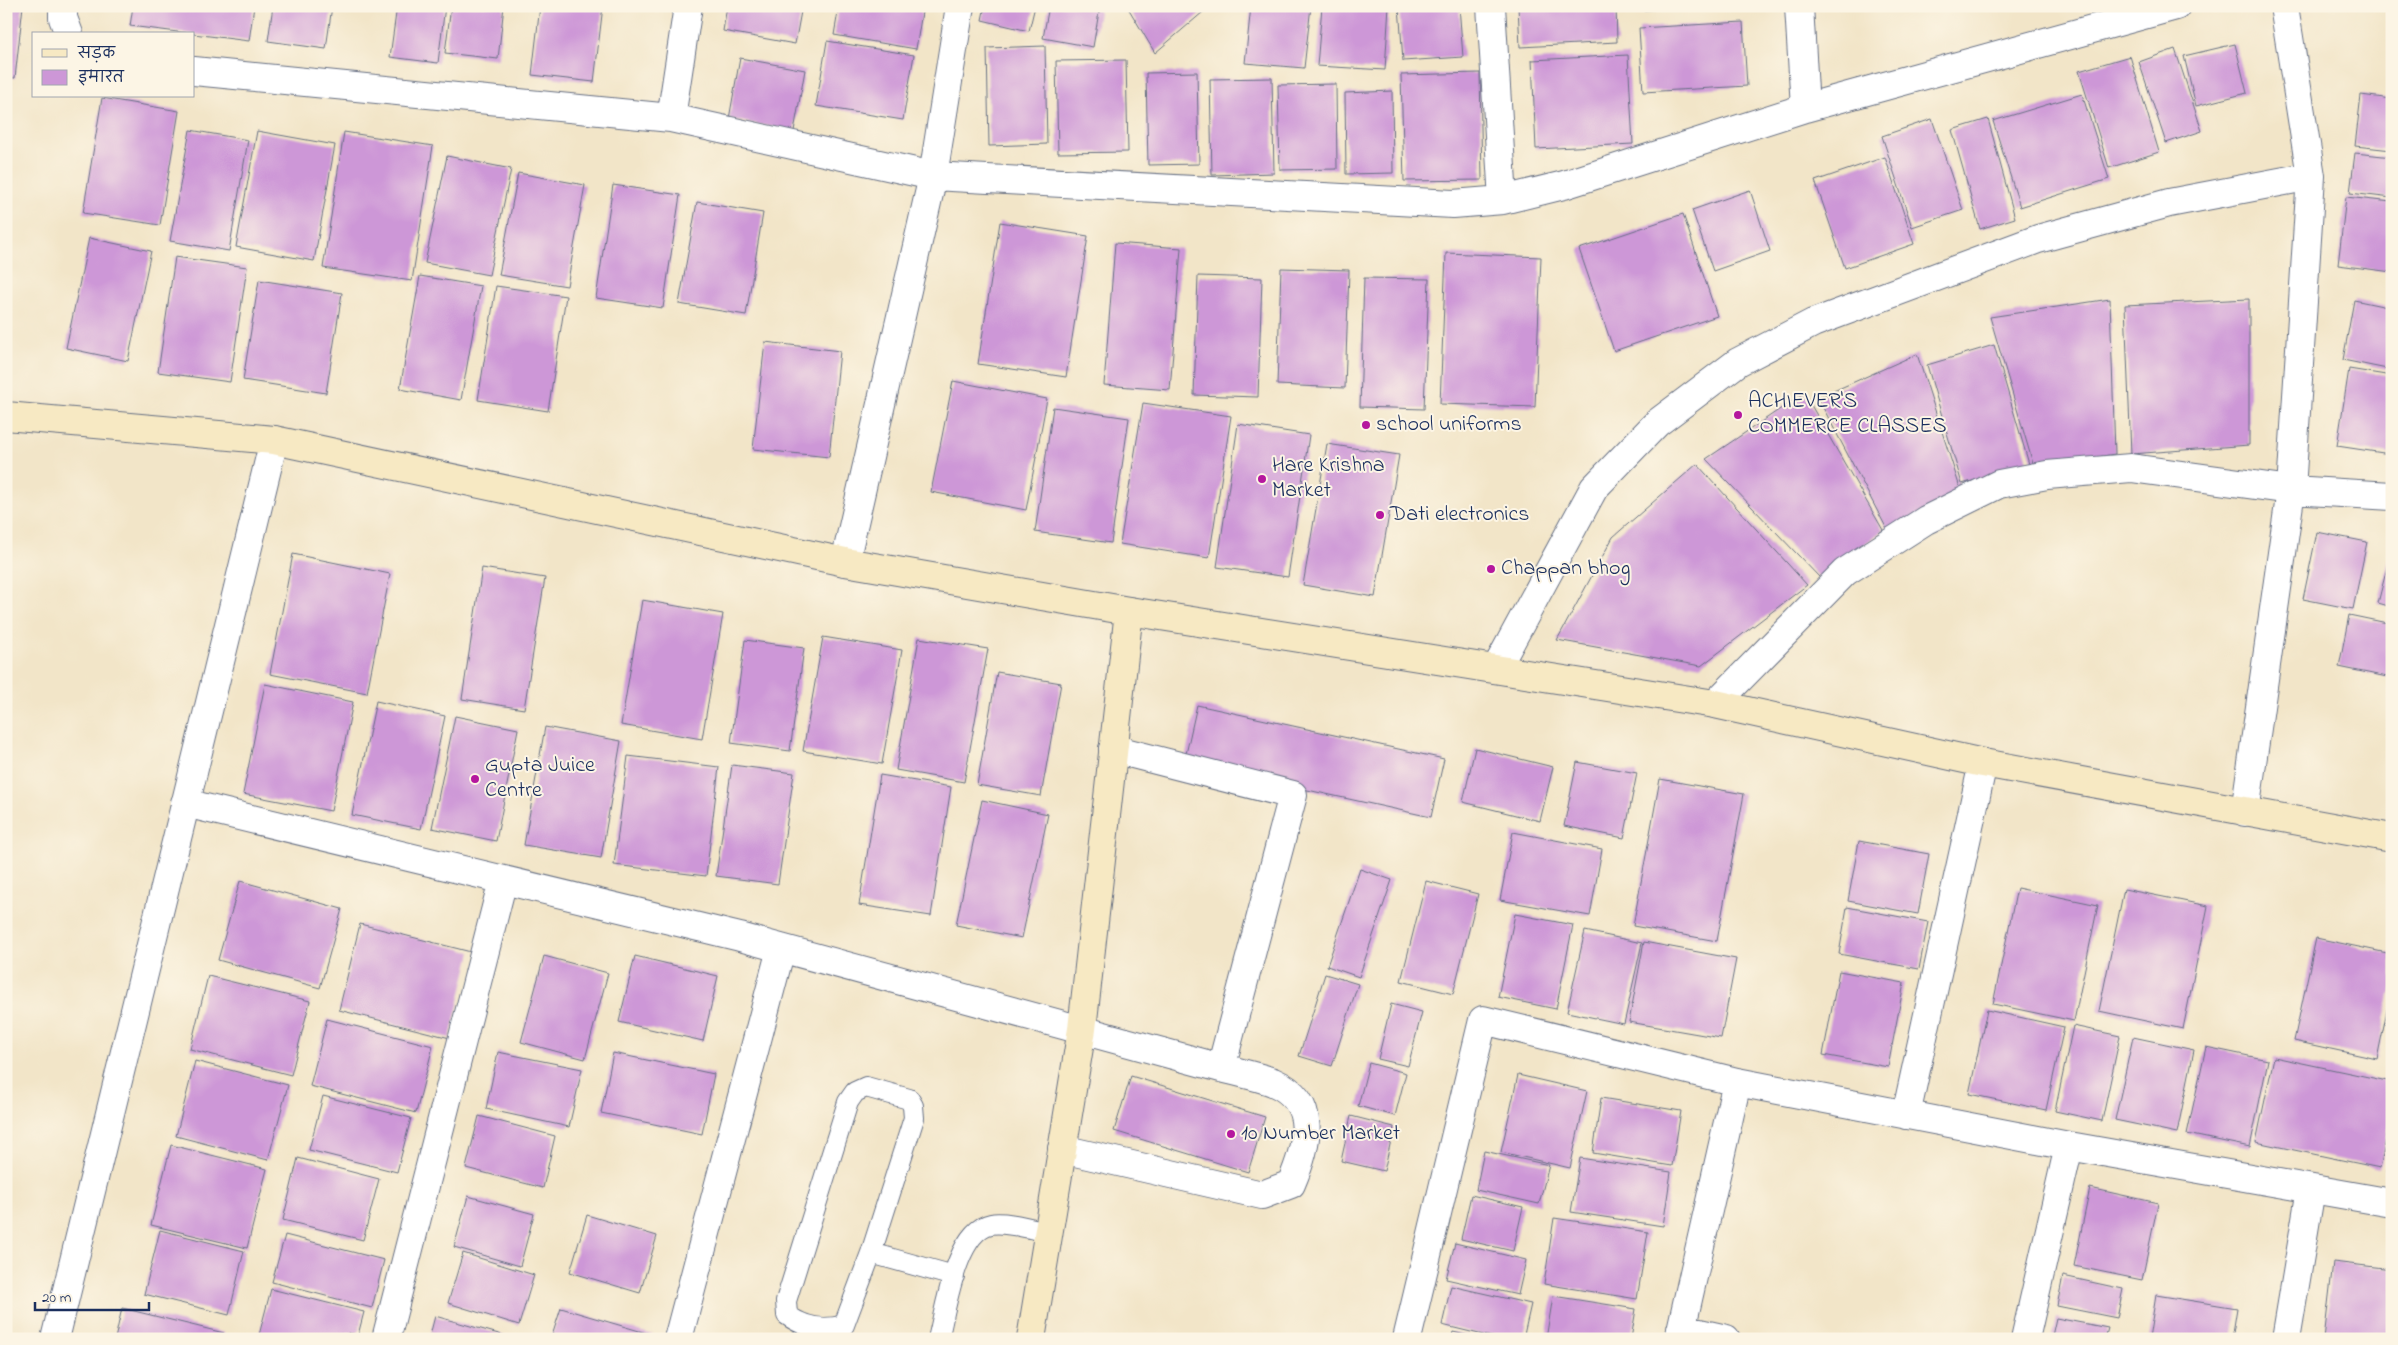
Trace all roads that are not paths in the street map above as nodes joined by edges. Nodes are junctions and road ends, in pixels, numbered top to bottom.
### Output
1 (63, 6) edge
2 (688, 6) edge
3 (960, 6) edge
4 (1492, 6) edge
5 (1799, 6) edge
6 (2176, 6) edge
7 (2284, 6) edge
8 (68, 32) edge
9 (195, 71) edge
10 (1805, 108) junction
11 (671, 118) junction
12 (933, 176) junction
13 (2311, 176) junction
14 (1503, 200) junction
15 (6, 416) edge
16 (274, 440) junction
17 (2291, 490) junction
18 (2392, 496) edge
19 (845, 562) junction
20 (1129, 611) junction
21 (1496, 669) junction
22 (1716, 704) junction
23 (1113, 749) junction
24 (1983, 763) junction
25 (185, 803) junction
26 (2245, 812) junction
27 (2392, 838) edge
28 (503, 880) junction
29 (781, 949) junction
30 (1082, 1030) junction
31 (1221, 1068) junction
32 (1737, 1082) junction
33 (1906, 1115) junction
34 (2069, 1146) junction
35 (1062, 1149) junction
36 (2311, 1190) junction
37 (2392, 1203) edge
38 (1048, 1232) junction
39 (871, 1253) junction
40 (954, 1276) junction
41 (1680, 1334) edge
42 (55, 1339) edge
43 (386, 1339) edge
44 (678, 1339) edge
45 (938, 1339) edge
46 (1031, 1339) edge
47 (1407, 1339) edge
48 (1726, 1339) edge
49 (2025, 1339) edge
50 (2286, 1339) edge

1 - 8 street
2 - 11 street
3 - 12 street
4 - 14 street
5 - 10 street
6 - 10 street
7 - 13 street
9 - 11 street
10 - 14 street
11 - 12 street
12 - 14 street
12 - 19 street
13 - 17 street
13 - 21 street
15 - 16 street
16 - 19 street
16 - 25 street
17 - 18 street
17 - 22 street
17 - 26 street
19 - 20 street
20 - 21 street
20 - 23 street
21 - 22 street
22 - 24 street
23 - 30 street
23 - 31 street
24 - 26 street
24 - 33 street
25 - 28 street
25 - 42 street
26 - 27 street
28 - 29 street
28 - 43 street
29 - 30 street
29 - 44 street
30 - 31 street
30 - 35 street
31 - 35 street
32 - 33 street
32 - 41 street
32 - 47 street
33 - 34 street
34 - 36 street
34 - 49 street
35 - 38 street
36 - 37 street
36 - 50 street
38 - 40 lane
38 - 46 street
39 - 39 lane
39 - 40 lane
40 - 45 lane
41 - 48 street

